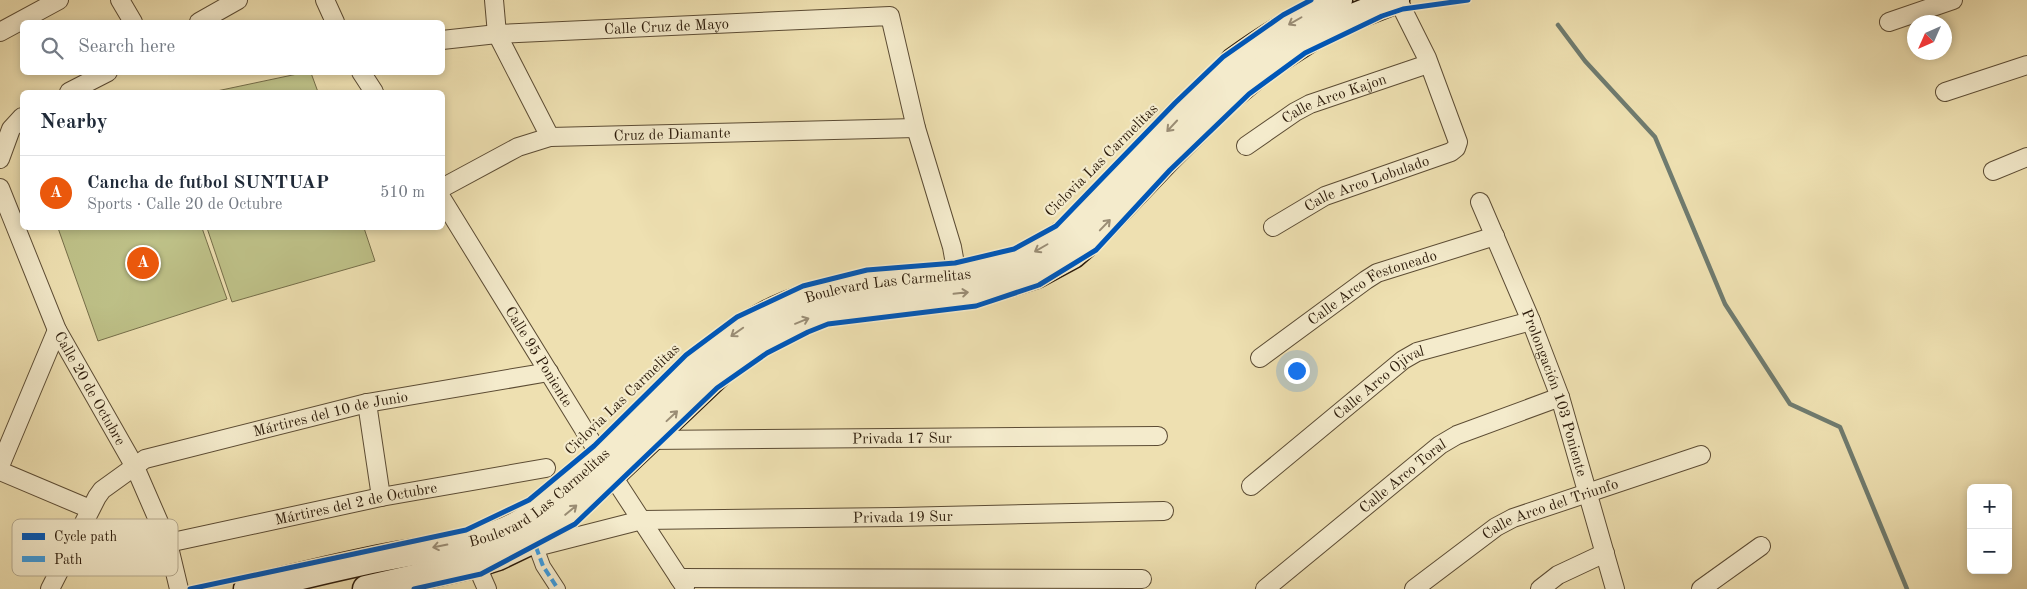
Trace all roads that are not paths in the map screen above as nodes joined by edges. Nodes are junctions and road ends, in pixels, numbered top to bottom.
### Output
1 (59, 0) edge
2 (120, 0) edge
3 (238, 0) edge
4 (325, 0) edge
5 (494, 0) edge
6 (1338, 0) edge
7 (1397, 0) edge
8 (1953, 0) edge
9 (22, 20) edge
10 (131, 20) edge
11 (203, 20) edge
12 (334, 20) edge
13 (20, 21) edge
14 (1889, 22) dead end
15 (0, 32) edge
16 (497, 34) junction
17 (445, 40) edge
18 (1428, 64) junction
19 (2027, 64) edge
20 (102, 75) edge
21 (364, 75) edge
22 (74, 90) edge
23 (373, 90) edge
24 (1945, 92) dead end
25 (20, 119) edge
26 (916, 128) junction
27 (550, 137) junction
28 (1246, 146) dead end
29 (2027, 157) edge
30 (0, 159) edge
31 (1993, 171) dead end
32 (445, 186) edge
33 (1, 197) edge
34 (1480, 202) dead end
35 (445, 204) edge
36 (1273, 227) dead end
37 (1495, 236) junction
38 (957, 276) junction
39 (1003, 276) junction
40 (1531, 321) junction
41 (58, 330) junction
42 (1260, 358) dead end
43 (549, 372) junction
44 (1560, 397) junction
45 (368, 403) junction
46 (1158, 436) dead end
47 (647, 440) junction
48 (1701, 455) dead end
49 (0, 466) edge
50 (607, 466) junction
51 (134, 467) junction
52 (546, 468) dead end
53 (0, 471) edge
54 (1251, 486) dead end
55 (1589, 494) junction
56 (381, 497) junction
57 (90, 509) junction
58 (1164, 510) dead end
59 (85, 519) edge
60 (157, 519) edge
61 (642, 520) junction
62 (178, 541) edge
63 (531, 545) junction
64 (1761, 546) dead end
65 (1605, 553) junction
66 (359, 563) junction
67 (476, 564) junction
68 (56, 576) edge
69 (176, 576) edge
70 (1142, 579) dead end
71 (683, 583) edge
72 (376, 588) edge
73 (50, 589) edge
74 (179, 589) edge
75 (247, 589) edge
76 (487, 589) edge
77 (558, 589) edge
78 (1265, 589) edge
79 (1414, 589) edge
80 (1540, 589) edge
81 (1615, 589) edge
82 (1701, 589) edge

1 - 9 street
2 - 10 street
3 - 11 street
4 - 12 street
5 - 16 street
6 -> 39 main road, Boulevard Las Carmelitas
7 - 18 street
39 -> 7 main road, Boulevard Las Carmelitas
8 - 14 street
13 - 15 street
16 - 17 street, Calle Cruz de Mayo
16 - 26 street, Calle Cruz de Mayo
16 - 27 street
18 - 28 street, Calle Arco Kajon
18 - 36 street, Calle Arco Lobulado
19 - 24 street
20 - 22 street
21 - 23 street
25 - 30 street
26 - 27 street, Cruz de Diamante
26 - 38 street
27 - 32 street, Cruz de Diamante
29 - 31 street
33 - 41 street, Calle 20 de Octubre
34 - 37 street, Prolongación 103 Poniente
35 - 43 street, Calle 95 Poniente
37 - 40 street, Prolongación 103 Poniente
37 - 42 street, Calle Arco Festoneado
38 - 39 main road, Boulevard Las Carmelitas
38 -> 50 main road, Boulevard Las Carmelitas
47 -> 39 main road, Boulevard Las Carmelitas
40 - 44 street, Prolongación 103 Poniente
40 - 54 street, Calle Arco Ojival
41 - 49 street
41 - 51 street, Calle 20 de Octubre
43 - 45 street, Mártires del 10 de Junio
43 - 50 street, Calle 95 Poniente
44 - 55 street, Prolongación 103 Poniente
44 - 78 street, Calle Arco Toral
45 - 51 street, Mártires del 10 de Junio
45 - 56 street
46 - 47 street, Privada 17 Sur
47 - 50 main road, Boulevard Las Carmelitas
48 - 55 street, Calle Arco del Triunfo
50 - 61 street, Calle 95 Poniente
63 -> 50 main road, Boulevard Las Carmelitas
50 -> 66 main road, Boulevard Las Carmelitas
51 - 57 street, Mártires del 10 de Junio
51 - 60 street, Calle 20 de Octubre
52 - 56 street, Mártires del 2 de Octubre
53 - 57 street
55 - 65 street, Prolongación 103 Poniente
55 - 79 street, Calle Arco del Triunfo
56 - 62 street, Mártires del 2 de Octubre
57 - 59 street, Mártires del 10 de Junio
58 - 61 street, Privada 19 Sur
61 - 63 street, Privada 19 Sur
61 - 71 street, Calle 95 Poniente
63 - 67 main road, Boulevard Las Carmelitas
63 - 77 street
64 - 82 street
65 - 80 street
65 - 81 street, Prolongación 103 Poniente
66 - 72 main road
66 - 75 main road, Boulevard Las Carmelitas
67 - 72 main road, Boulevard Las Carmelitas
67 - 76 street
68 - 73 street, Mártires del 10 de Junio
69 - 74 street, Calle 20 de Octubre
70 - 71 street

